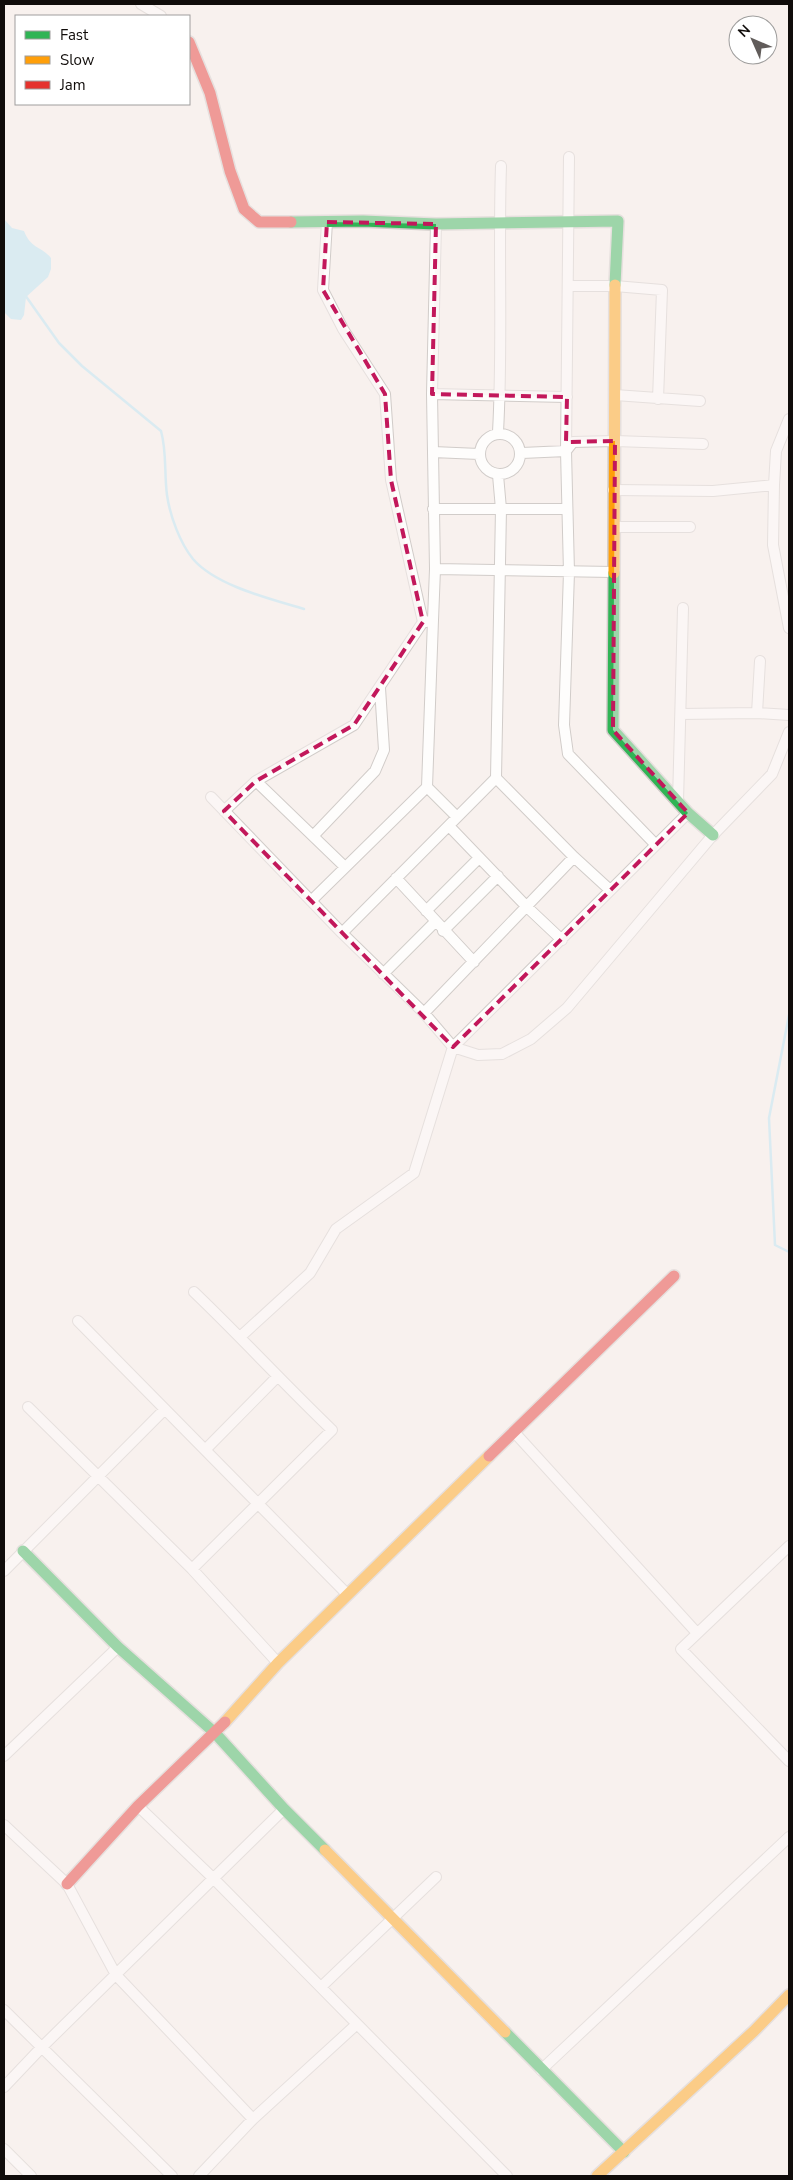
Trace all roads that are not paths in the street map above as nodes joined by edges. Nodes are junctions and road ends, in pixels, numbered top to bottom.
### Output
1 (141, 4) edge
2 (159, 15) edge
3 (190, 44) edge
4 (569, 157) dead end
5 (502, 166) dead end
6 (327, 222) junction
7 (568, 222) junction
8 (499, 223) junction
9 (436, 224) junction
10 (568, 286) junction
11 (615, 286) junction
12 (432, 394) junction
13 (500, 395) junction
14 (615, 395) junction
15 (567, 397) junction
16 (658, 399) junction
17 (700, 401) dead end
18 (789, 419) edge
19 (498, 432) junction
20 (615, 441) junction
21 (704, 444) dead end
22 (566, 451) junction
23 (433, 452) junction
24 (522, 453) junction
25 (479, 454) junction
26 (498, 475) junction
27 (774, 486) junction
28 (613, 490) junction
29 (433, 509) junction
30 (501, 509) junction
31 (567, 509) junction
32 (614, 527) junction
33 (690, 527) dead end
34 (435, 569) junction
35 (500, 570) junction
36 (569, 572) junction
37 (612, 572) junction
38 (683, 608) dead end
39 (428, 621) junction
40 (789, 628) edge
41 (760, 661) dead end
42 (380, 688) junction
43 (757, 713) junction
44 (680, 714) junction
45 (789, 715) edge
46 (789, 732) edge
47 (496, 778) junction
48 (256, 781) junction
49 (428, 787) junction
50 (211, 797) dead end
51 (678, 802) junction
52 (224, 810) junction
53 (688, 812) junction
54 (458, 817) junction
55 (448, 826) junction
56 (713, 835) junction
57 (314, 836) junction
58 (656, 845) junction
59 (574, 857) junction
60 (479, 858) junction
61 (345, 867) junction
62 (498, 876) junction
63 (396, 878) junction
64 (610, 890) junction
65 (311, 901) junction
66 (526, 907) junction
67 (426, 911) junction
68 (435, 922) junction
69 (443, 930) junction
70 (342, 933) junction
71 (562, 940) junction
72 (474, 962) junction
73 (383, 974) junction
74 (424, 1013) junction
75 (453, 1047) junction
76 (674, 1276) dead end
77 (194, 1292) dead end
78 (78, 1321) dead end
79 (240, 1337) junction
80 (277, 1377) junction
81 (28, 1407) dead end
82 (164, 1410) junction
83 (515, 1433) junction
84 (205, 1450) junction
85 (97, 1476) junction
86 (258, 1504) junction
87 (789, 1546) edge
88 (23, 1551) junction
89 (192, 1569) junction
90 (4, 1571) edge
91 (347, 1594) junction
92 (697, 1633) junction
93 (118, 1647) junction
94 (278, 1663) junction
95 (215, 1733) junction
96 (4, 1756) edge
97 (789, 1761) edge
98 (138, 1806) junction
99 (284, 1809) junction
100 (4, 1825) edge
101 (789, 1837) edge
102 (436, 1877) dead end
103 (214, 1879) junction
104 (67, 1884) junction
105 (394, 1919) junction
106 (116, 1976) junction
107 (321, 1987) junction
108 (789, 1995) edge
109 (4, 2010) edge
110 (357, 2024) junction
111 (41, 2048) junction
112 (541, 2070) junction
113 (4, 2087) edge
114 (253, 2119) junction
115 (4, 2149) edge
116 (624, 2152) junction
117 (31, 2176) edge
118 (172, 2176) edge
119 (199, 2176) edge
120 (507, 2176) edge
121 (597, 2176) edge

1 - 2 street
3 - 6 street
4 - 7 street
5 - 8 street
6 - 9 street
6 - 39 street
7 - 8 street
7 - 10 street
7 - 11 street
8 - 9 street
8 - 13 street
9 - 12 street
10 - 11 street
10 - 15 street
11 - 14 street
11 - 16 street
12 - 13 street
12 - 23 street
13 - 15 street
13 - 19 street
14 - 16 street
14 - 20 street
15 - 22 street
16 - 17 street
18 - 27 street
19 - 24 street
19 - 25 street
20 - 21 street
20 - 22 street
20 - 28 street
22 - 24 street
22 - 31 street
23 - 25 street
23 - 29 street
24 - 26 street
25 - 26 street
26 - 30 street
27 - 28 street
27 - 40 street
28 - 32 street
29 - 30 street
29 - 34 street
30 - 31 street
30 - 35 street
31 - 36 street
32 - 33 street
32 - 37 street
34 - 35 street
34 - 39 street
35 - 36 street
35 - 47 street
36 - 37 street
36 - 58 street
37 - 51 street
38 - 44 street
39 - 42 street
39 - 49 street
41 - 43 street
42 - 48 street
42 - 57 street
43 - 44 street
43 - 45 street
44 - 51 street
46 - 56 street
47 - 54 street
47 - 59 street
48 - 52 street
48 - 57 street
49 - 54 street
49 - 61 street
50 - 52 street
51 - 53 street
52 - 65 street
53 - 56 street
53 - 58 street
54 - 55 street
55 - 60 street
55 - 63 street
56 - 75 street
57 - 61 street
58 - 64 street
59 - 64 street
59 - 66 street
60 - 62 street
60 - 67 street
61 - 65 street
62 - 66 street
62 - 69 street
63 - 67 street
63 - 70 street
64 - 71 street
65 - 70 street
66 - 71 street
66 - 72 street
67 - 68 street
68 - 69 street
68 - 73 street
69 - 72 street
70 - 73 street
71 - 75 street
72 - 74 street
73 - 74 street
74 - 75 street
75 - 79 street
76 - 83 street
77 - 79 street
78 - 82 street
79 - 80 street
80 - 84 street
80 - 86 street
81 - 85 street
82 - 84 street
82 - 85 street
83 - 91 street
83 - 92 street
84 - 86 street
85 - 88 street
85 - 89 street
86 - 89 street
86 - 91 street
87 - 92 street
88 - 90 street
88 - 93 street
89 - 94 street
91 - 94 street
92 - 97 street
93 - 95 street
93 - 96 street
94 - 95 street
95 - 98 street
95 - 99 street
98 - 103 street
98 - 104 street
99 - 103 street
99 - 105 street
100 - 104 street
101 - 112 street
102 - 105 street
103 - 106 street
103 - 107 street
104 - 106 street
105 - 107 street
105 - 112 street
106 - 111 street
106 - 114 street
107 - 110 street
108 - 116 street
109 - 111 street
110 - 114 street
110 - 120 street
111 - 113 street
111 - 118 street
112 - 116 street
114 - 119 street
115 - 117 street
116 - 121 street

